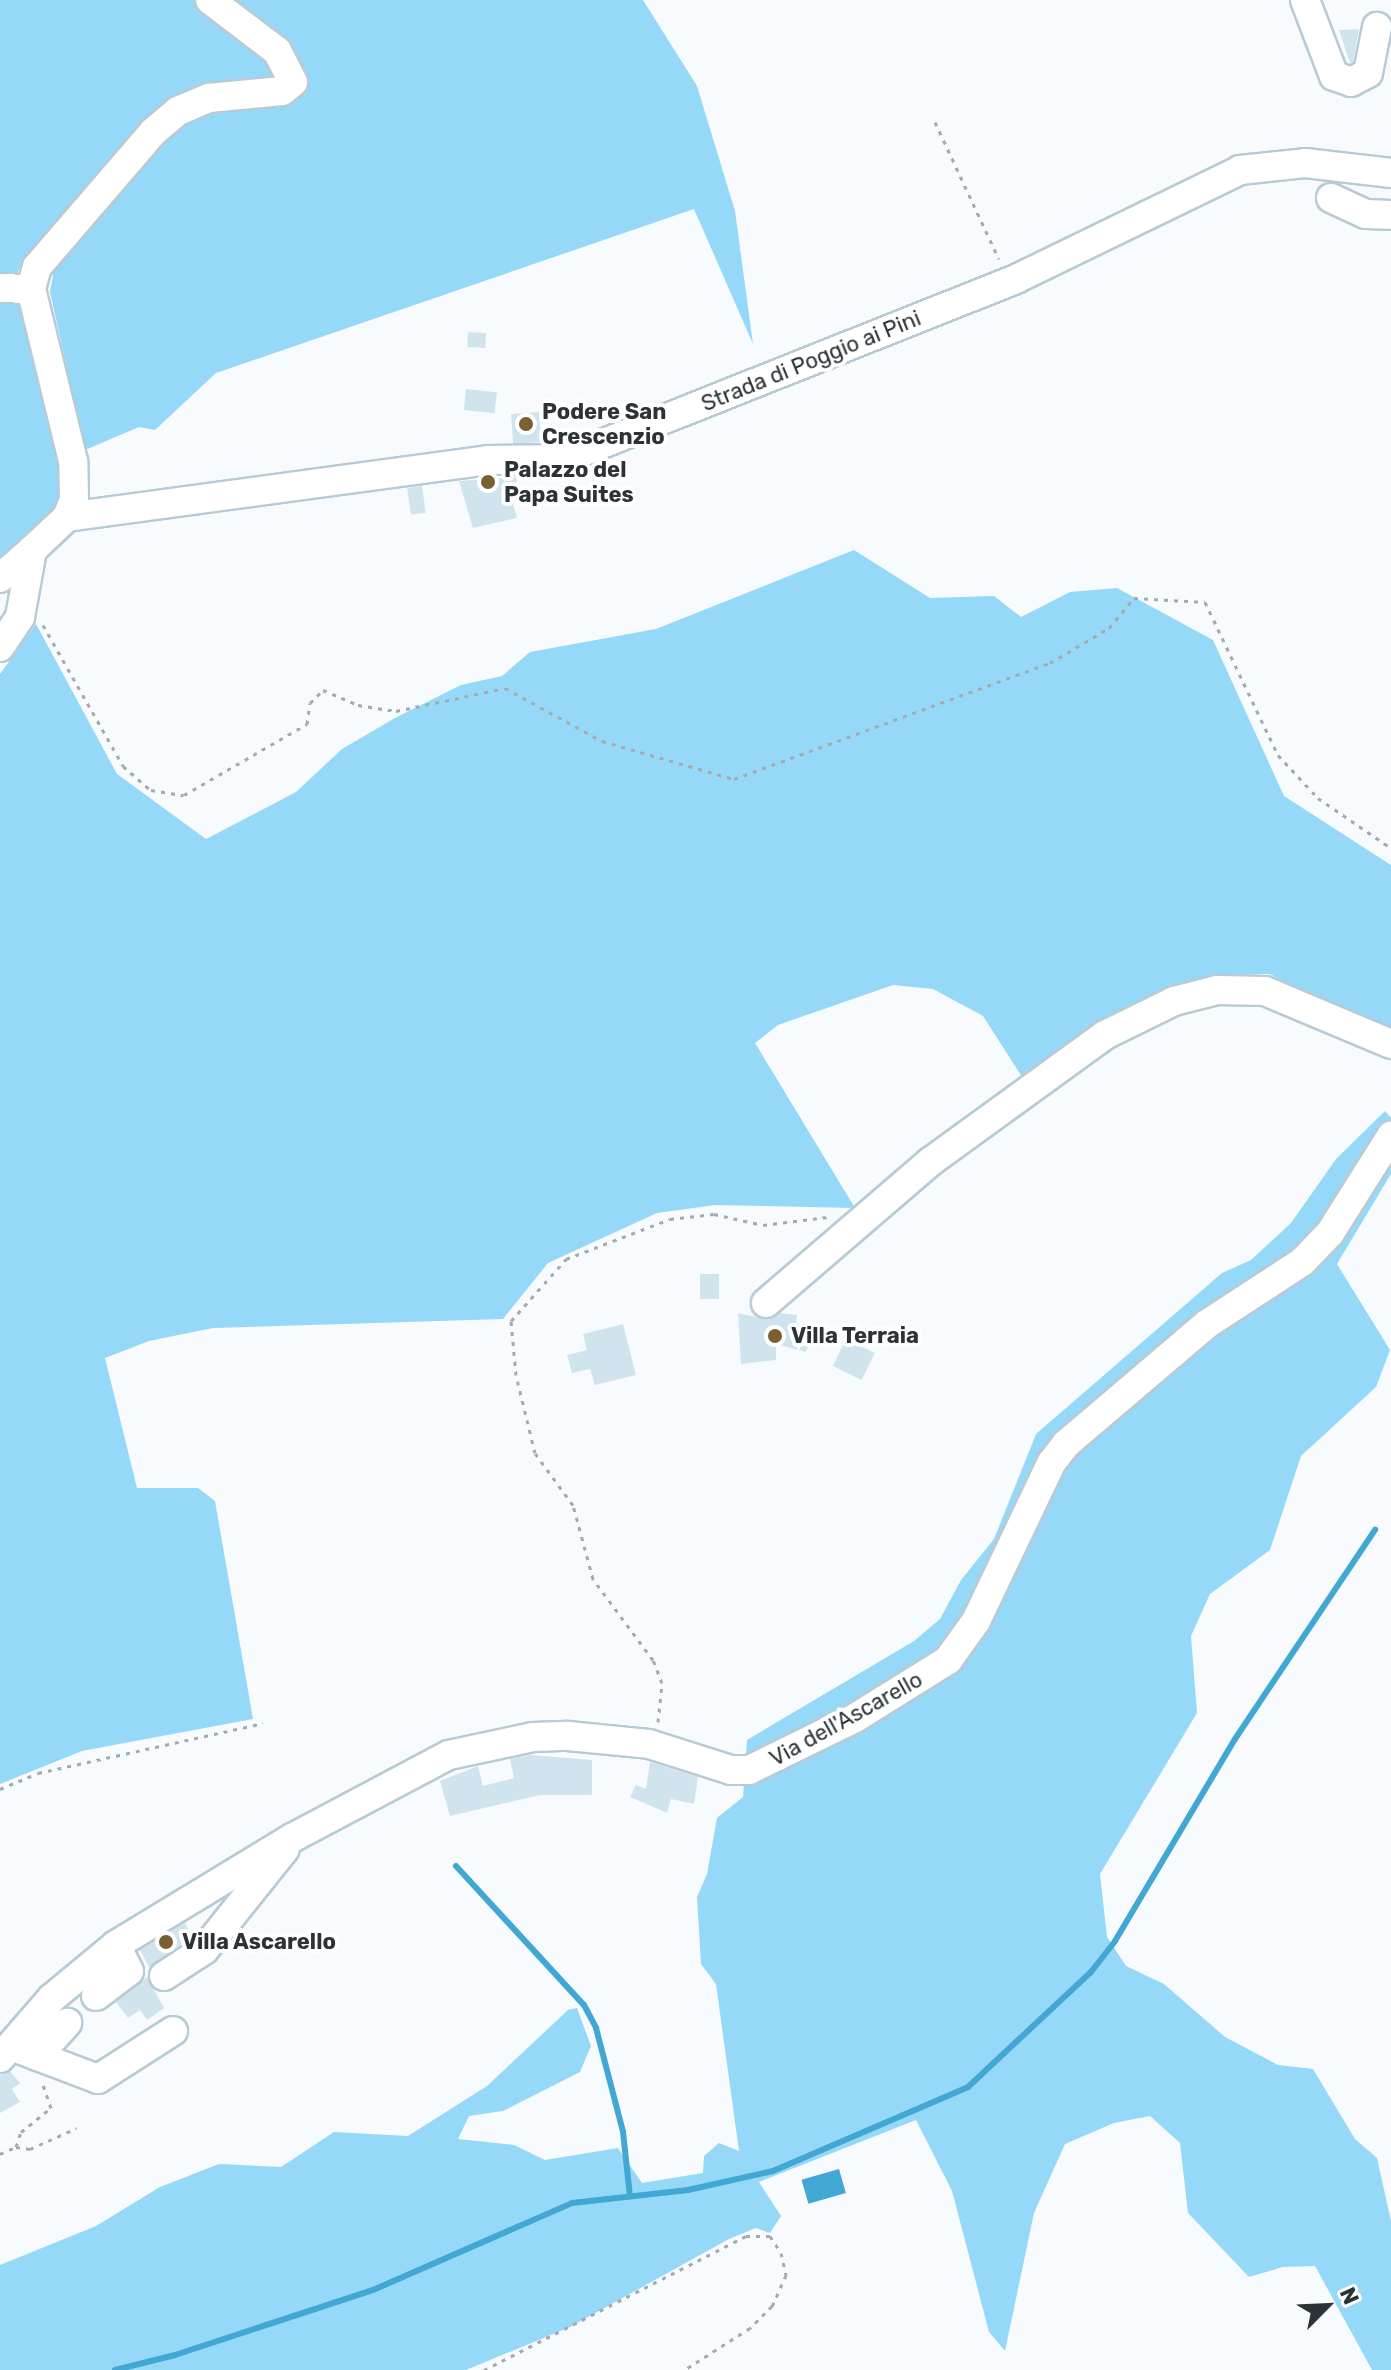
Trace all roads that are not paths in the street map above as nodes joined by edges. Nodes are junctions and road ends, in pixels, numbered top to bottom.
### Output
1 (210, 0) edge
2 (1305, 0) edge
3 (1377, 27) dead end
4 (1391, 173) edge
5 (1331, 198) dead end
6 (1391, 215) edge
7 (0, 288) edge
8 (31, 289) junction
9 (67, 517) junction
10 (32, 550) junction
11 (0, 578) edge
12 (0, 647) edge
13 (1391, 1044) edge
14 (1391, 1136) edge
15 (766, 1303) dead end
16 (292, 1838) junction
17 (116, 1945) junction
18 (164, 1976) dead end
19 (96, 1996) dead end
20 (67, 2023) dead end
21 (173, 2031) dead end
22 (13, 2053) edge

1 - 8 street
2 - 3 street
4 - 9 street, Strada di Poggio ai Pini
5 - 6 street
7 - 8 street
8 - 9 street
9 - 10 street
10 - 11 street
10 - 12 street
13 - 15 street
14 - 16 street, Via dell'Ascarello
16 - 17 street, Via dell'Ascarello
16 - 18 street
17 - 19 street
17 - 22 street, Via dell'Ascarello
20 - 22 street
21 - 22 street

